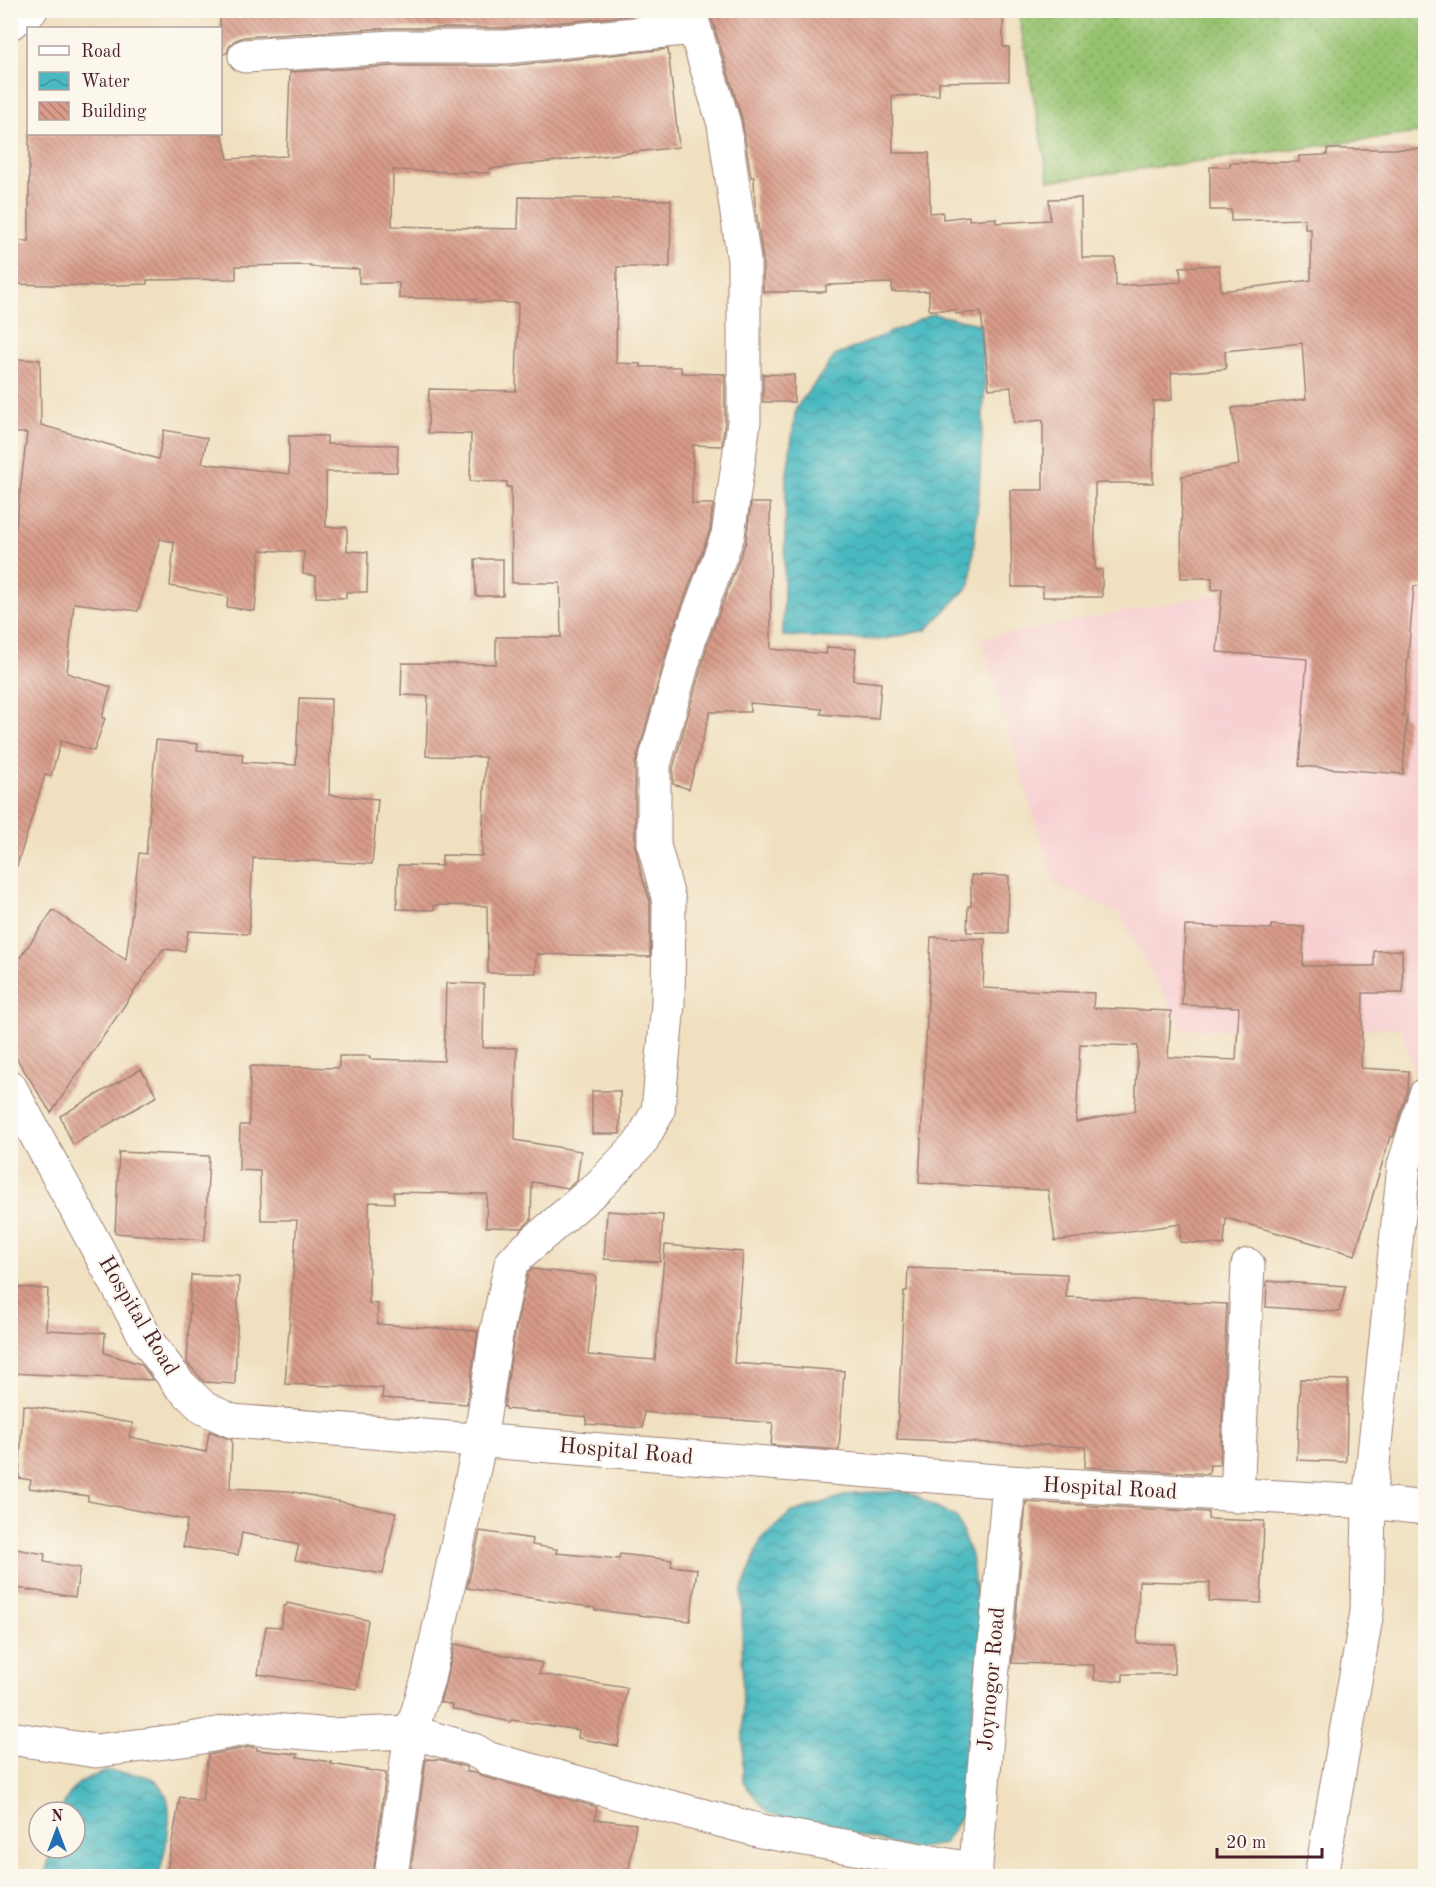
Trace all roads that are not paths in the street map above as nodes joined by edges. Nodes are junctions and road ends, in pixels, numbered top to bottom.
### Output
1 (31, 10) edge
2 (692, 19) edge
3 (10, 23) edge
4 (245, 56) dead end
5 (10, 1087) edge
6 (1425, 1094) edge
7 (1248, 1265) dead end
8 (480, 1441) junction
9 (1009, 1482) junction
10 (1237, 1496) junction
11 (1369, 1502) junction
12 (1425, 1508) edge
13 (411, 1732) junction
14 (10, 1738) edge
15 (976, 1873) edge
16 (391, 1876) edge
17 (1321, 1876) edge

1 - 3 street
2 - 4 street
2 - 8 street
5 - 8 street, Hospital Road
6 - 11 street
7 - 10 street
8 - 9 street, Hospital Road
8 - 13 street
9 - 10 street, Hospital Road
9 - 15 street, Joynogor Road
10 - 11 street, Hospital Road
11 - 12 street, Hospital Road
11 - 17 street
13 - 14 street
13 - 15 street
13 - 16 street

